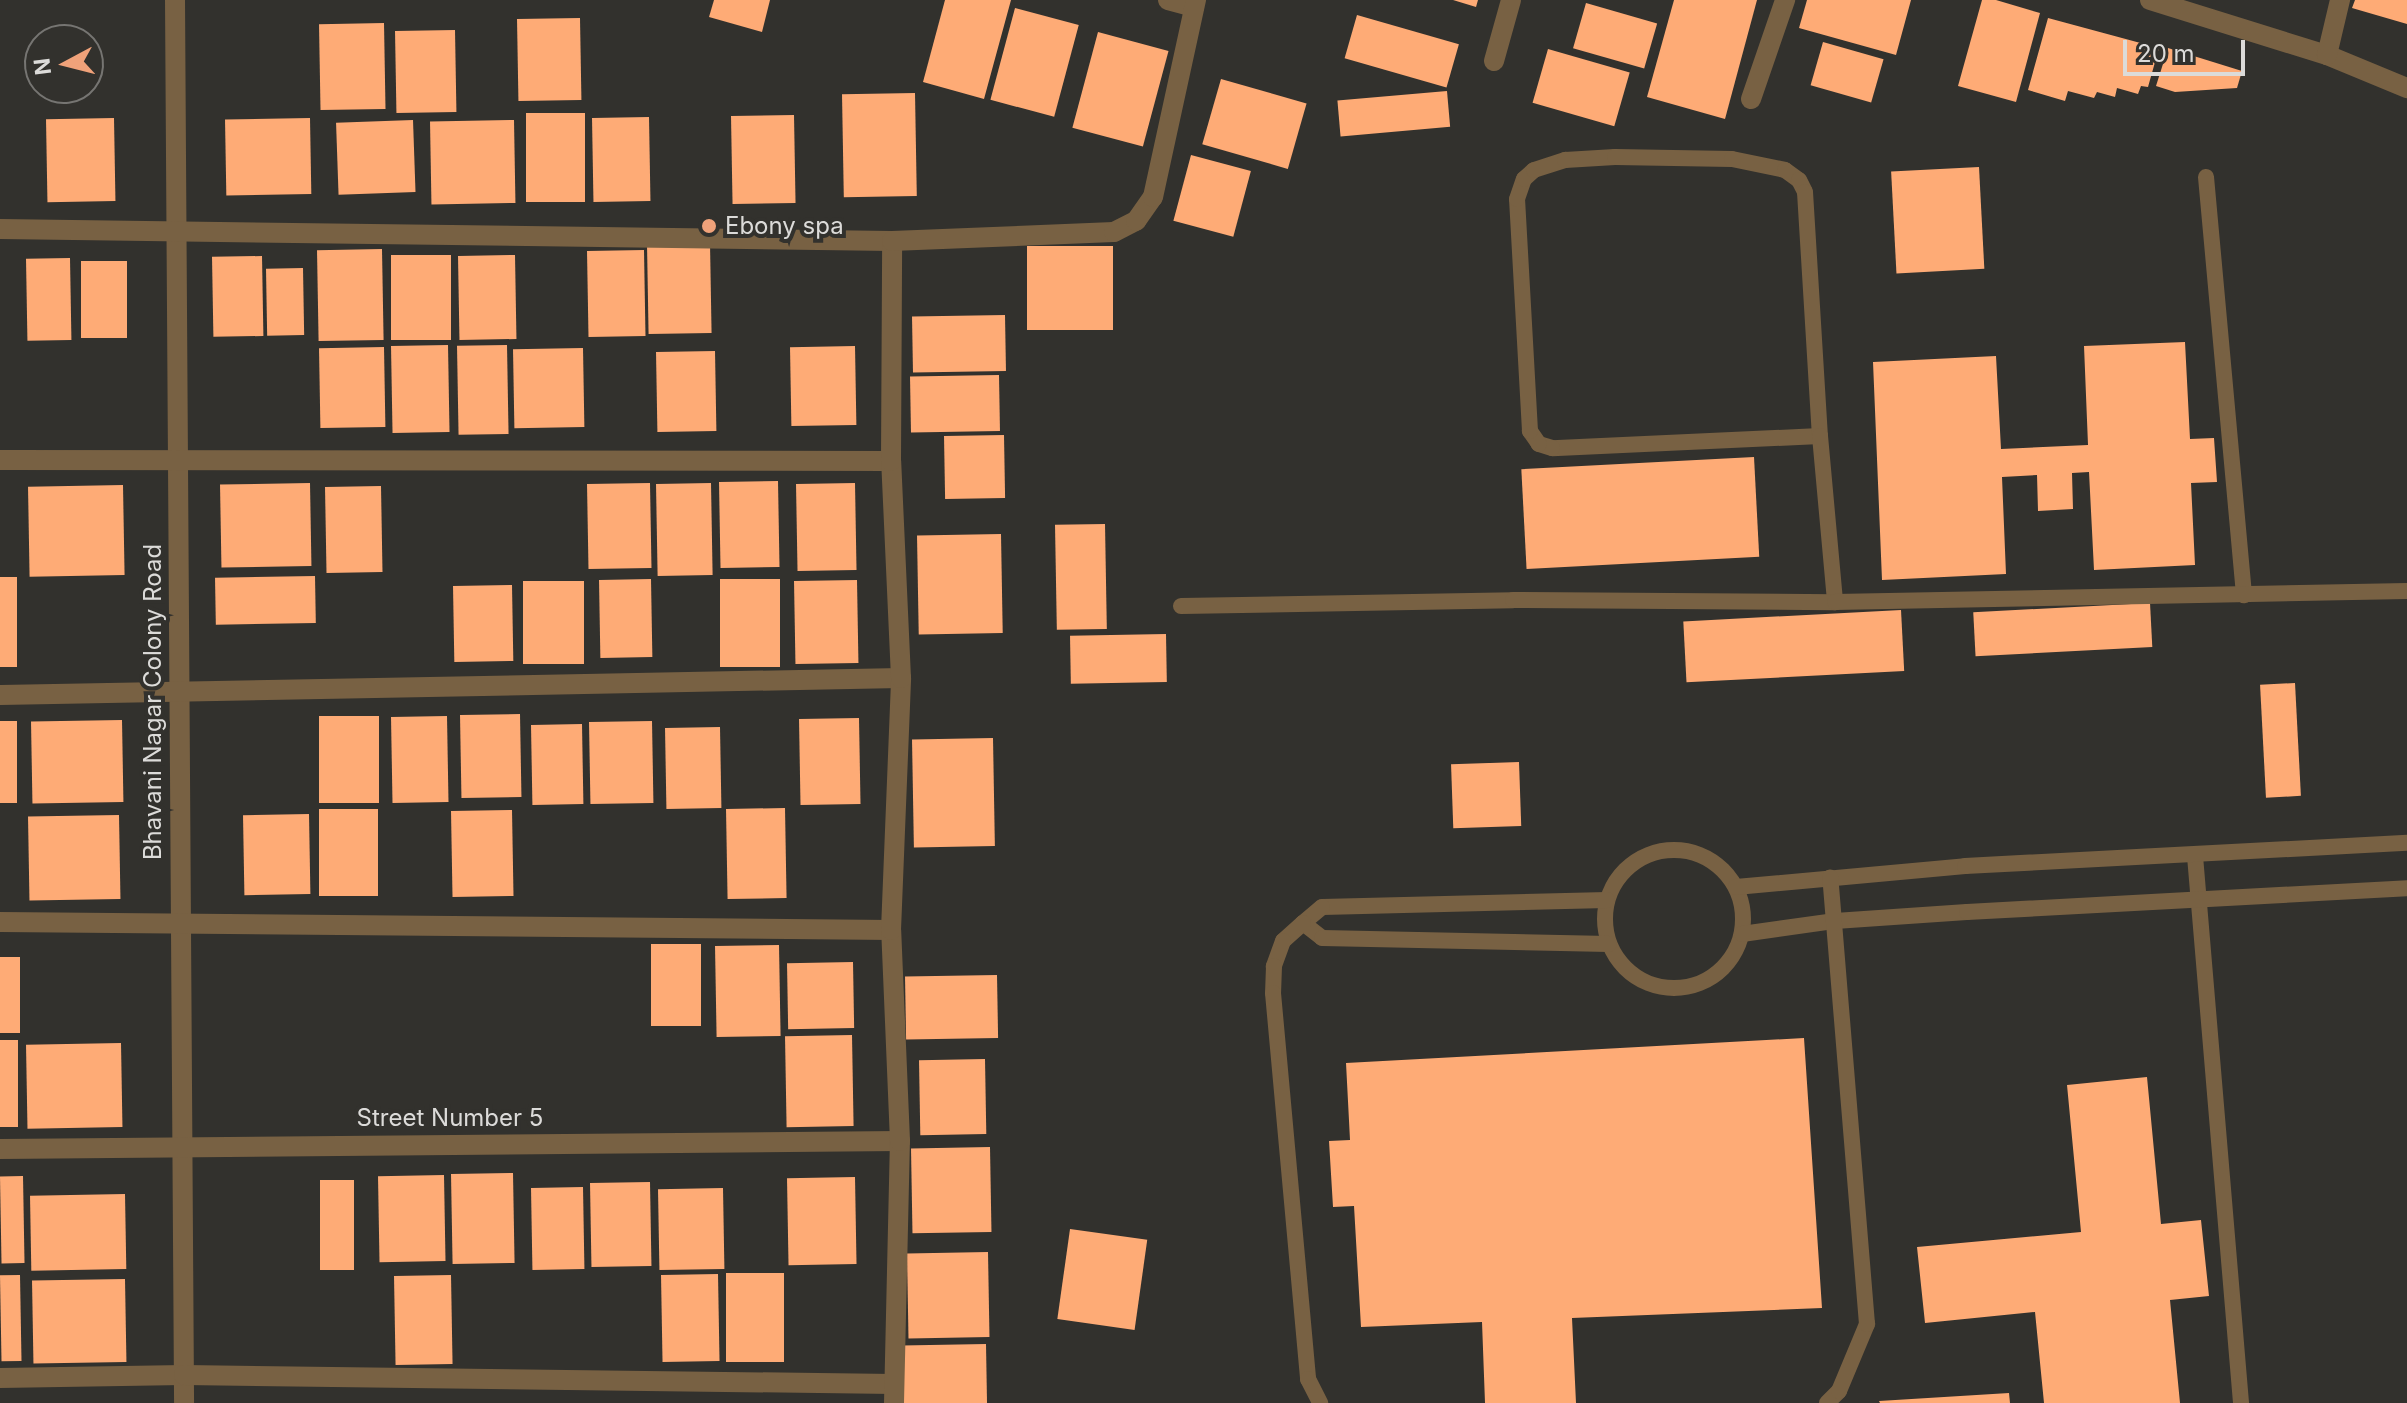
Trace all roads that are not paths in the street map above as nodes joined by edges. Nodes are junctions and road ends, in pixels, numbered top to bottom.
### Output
1 (175, 0) edge
2 (1168, 0) edge
3 (1511, 0) edge
4 (1785, 0) edge
5 (2150, 0) edge
6 (2340, 0) edge
7 (1195, 3) edge
8 (2327, 55) junction
9 (1494, 61) dead end
10 (2407, 88) edge
11 (1751, 99) dead end
12 (2206, 177) dead end
13 (0, 229) edge
14 (176, 232) junction
15 (892, 241) junction
16 (1820, 436) junction
17 (0, 460) edge
18 (891, 461) junction
19 (177, 462) junction
20 (2407, 591) edge
21 (2244, 595) junction
22 (1835, 602) junction
23 (1181, 606) dead end
24 (901, 678) junction
25 (179, 694) junction
26 (0, 695) edge
27 (2407, 843) edge
28 (2195, 856) junction
29 (1830, 878) junction
30 (1736, 887) junction
31 (2407, 888) edge
32 (1607, 900) junction
33 (2199, 900) junction
34 (181, 921) junction
35 (1835, 921) junction
36 (0, 922) edge
37 (1303, 923) junction
38 (891, 930) junction
39 (1742, 934) junction
40 (1609, 944) junction
41 (900, 1141) junction
42 (183, 1146) junction
43 (0, 1149) edge
44 (184, 1375) junction
45 (0, 1378) edge
46 (894, 1394) edge
47 (184, 1403) edge
48 (1320, 1403) edge
49 (1827, 1403) edge
50 (2241, 1403) edge

1 - 14 street, Bhavani Nagar Colony Road
2 - 7 street
3 - 9 street
4 - 11 street
5 - 8 street
6 - 8 street
7 - 15 street
8 - 10 street
12 - 21 lane
13 - 14 street
14 - 15 street
14 - 19 street, Bhavani Nagar Colony Road
15 - 18 street
16 - 16 lane
16 - 22 lane
17 - 19 street
18 - 19 street
18 - 24 street
19 - 25 street, Bhavani Nagar Colony Road
20 - 21 lane
21 - 22 lane
22 - 23 lane
24 - 25 street
24 - 38 street
25 - 26 street
25 - 34 street, Bhavani Nagar Colony Road
27 - 28 lane
28 - 29 lane
28 - 33 lane
29 - 30 lane
29 - 35 lane
30 - 32 lane
30 - 39 lane
31 - 33 lane
32 - 37 lane
32 - 40 lane
33 - 35 lane
33 - 50 lane
34 - 36 street
34 - 38 street
34 - 42 street, Bhavani Nagar Colony Road
35 - 39 lane
35 - 49 lane
37 - 40 lane
37 - 48 lane
38 - 41 street
39 - 40 lane
41 - 42 street, Street Number 5
41 - 46 street
42 - 43 street, Street Number 5
42 - 44 street, Bhavani Nagar Colony Road
44 - 45 street
44 - 46 street
44 - 47 street, Bhavani Nagar Colony Road

